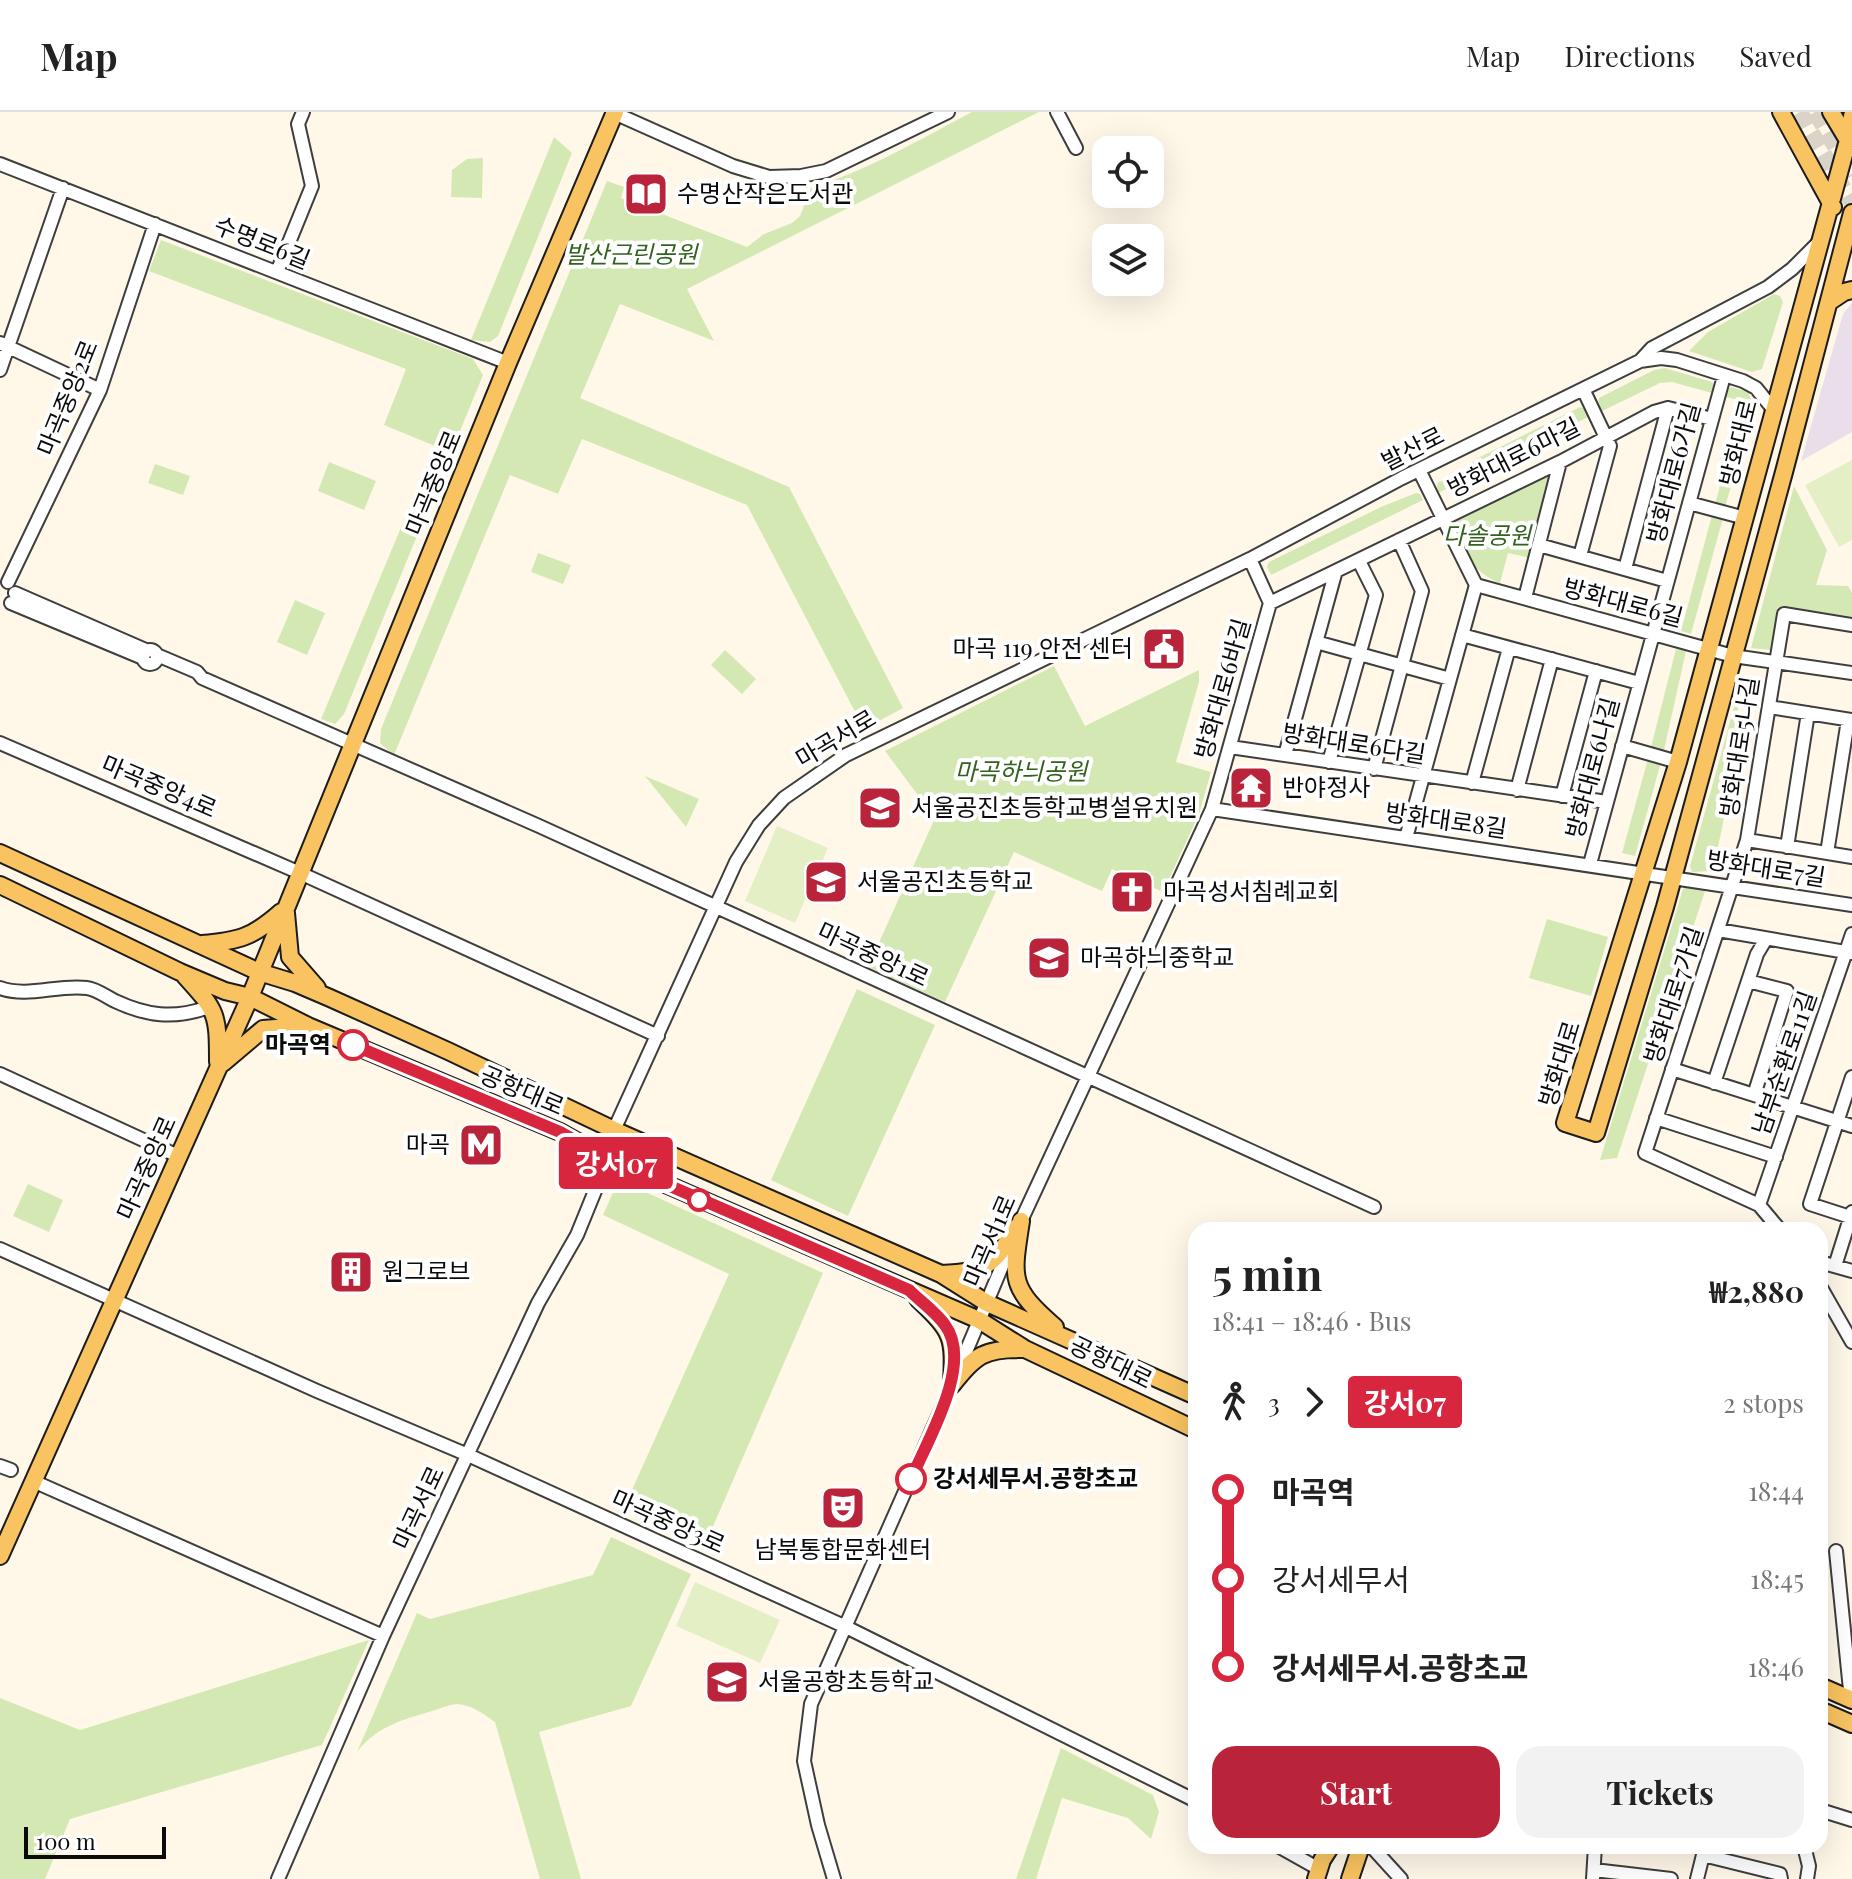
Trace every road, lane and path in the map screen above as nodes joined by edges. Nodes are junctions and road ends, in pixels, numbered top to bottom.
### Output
1 (303, 112) edge
2 (614, 112) edge
3 (948, 112) edge
4 (1057, 112) edge
5 (1781, 112) edge
6 (1831, 112) edge
7 (1852, 116) edge
8 (1850, 146) edge
9 (1076, 148) dead end
10 (0, 164) edge
11 (63, 188) junction
12 (1830, 202) junction
13 (1852, 213) edge
14 (155, 224) junction
15 (1850, 236) edge
16 (1820, 241) junction
17 (277, 272) junction
18 (1852, 290) edge
19 (1829, 302) junction
20 (5, 346) edge
21 (1640, 361) junction
22 (508, 363) junction
23 (0, 370) edge
24 (1724, 376) junction
25 (1583, 389) junction
26 (100, 390) junction
27 (1668, 408) junction
28 (1773, 409) junction
29 (1712, 419) junction
30 (1605, 437) junction
31 (1560, 462) junction
32 (1419, 470) junction
33 (1689, 503) junction
34 (1443, 518) junction
35 (1745, 518) junction
36 (1399, 540) junction
37 (1539, 545) junction
38 (1580, 556) junction
39 (1250, 559) junction
40 (1359, 561) junction
41 (1625, 569) junction
42 (1335, 574) junction
43 (1667, 581) junction
44 (1476, 585) junction
45 (7, 593) edge
46 (1525, 598) junction
47 (1270, 603) junction
48 (1852, 625) edge
49 (1653, 634) junction
50 (1462, 635) junction
51 (1316, 642) junction
52 (1509, 648) junction
53 (1709, 649) junction
54 (1359, 654) junction
55 (1733, 656) junction
56 (1552, 659) junction
57 (1776, 662) junction
58 (1402, 666) junction
59 (1596, 671) junction
60 (1852, 673) edge
61 (1450, 679) junction
62 (1639, 683) junction
63 (1769, 707) junction
64 (1808, 713) junction
65 (1850, 720) edge
66 (0, 743) edge
67 (353, 744) junction
68 (1622, 746) junction
69 (1230, 747) junction
70 (1285, 755) junction
71 (1329, 762) junction
72 (1678, 762) junction
73 (1374, 769) junction
74 (1423, 777) junction
75 (1472, 783) junction
76 (1517, 790) junction
77 (1562, 796) junction
78 (1607, 802) junction
79 (1212, 809) junction
80 (1406, 838) junction
81 (1747, 840) junction
82 (1787, 847) junction
83 (0, 853) edge
84 (1827, 853) junction
85 (1852, 857) edge
86 (1590, 864) junction
87 (1645, 872) junction
88 (300, 873) junction
89 (1673, 876) junction
90 (0, 885) edge
91 (1733, 886) junction
92 (1852, 905) edge
93 (285, 908) junction
94 (717, 908) junction
95 (1718, 930) junction
96 (1852, 934) edge
97 (1766, 939) junction
98 (202, 944) junction
99 (1849, 953) edge
100 (180, 972) junction
101 (259, 972) junction
102 (1748, 981) junction
103 (0, 988) edge
104 (250, 997) junction
105 (330, 998) junction
106 (206, 1008) dead end
107 (308, 1026) junction
108 (658, 1036) junction
109 (218, 1068) junction
110 (1672, 1069) junction
111 (0, 1074) edge
112 (1086, 1077) junction
113 (1852, 1077) edge
114 (1714, 1083) junction
115 (1754, 1095) junction
116 (1793, 1107) junction
117 (1656, 1118) junction
118 (1837, 1121) junction
119 (1852, 1126) edge
120 (614, 1130) junction
121 (178, 1156) junction
122 (1776, 1157) junction
123 (608, 1159) junction
124 (1759, 1205) junction
125 (1374, 1207) dead end
126 (1851, 1214) edge
127 (1021, 1221) junction
128 (1773, 1222) edge
129 (0, 1249) edge
130 (1828, 1264) edge
131 (1835, 1266) junction
132 (1852, 1271) edge
133 (941, 1274) junction
134 (909, 1290) junction
135 (114, 1300) junction
136 (1828, 1300) edge
137 (987, 1303) junction
138 (979, 1320) junction
139 (1067, 1337) junction
140 (1852, 1342) edge
141 (1025, 1349) junction
142 (952, 1385) junction
143 (1188, 1392) edge
144 (1188, 1426) edge
145 (468, 1455) junction
146 (33, 1481) junction
147 (1836, 1551) dead end
148 (0, 1556) edge
149 (1848, 1624) edge
150 (846, 1627) junction
151 (383, 1636) junction
152 (1828, 1690) edge
153 (1852, 1700) edge
154 (1828, 1717) edge
155 (1852, 1724) edge
156 (1188, 1797) edge
157 (1828, 1812) edge
158 (1852, 1820) edge
159 (1289, 1854) edge
160 (1327, 1854) edge
161 (1358, 1854) edge
162 (1378, 1854) edge
163 (1594, 1854) edge
164 (1806, 1854) edge
165 (1317, 1874) edge
166 (1593, 1875) edge
167 (278, 1879) edge
168 (834, 1879) edge
169 (1350, 1879) edge
170 (1401, 1879) edge
171 (1671, 1879) edge
172 (1697, 1879) edge
173 (1781, 1879) edge
174 (1807, 1879) edge

1 - 17 street
2 - 3 street
2 - 22 main road, 마곡중앙로
4 - 9 street
5 - 12 main road
6 - 8 main road
7 - 8 main road, 방화대로
8 - 12 main road, 방화대로
10 - 11 street, 수명로6길
11 - 14 street, 수명로6길
11 - 20 street
12 - 15 main road
12 - 16 main road, 방화대로
13 - 15 main road, 방화대로
14 - 17 street, 수명로6길
14 - 26 street, 마곡중앙2로
15 - 19 main road, 방화대로
16 - 21 street, 발산로
16 - 28 main road, 방화대로
17 - 22 street, 수명로6길
18 - 19 main road
19 - 55 main road, 방화대로
20 - 23 street
20 - 26 street
21 - 24 street, 발산로
21 - 25 street, 발산로
22 - 67 main road, 마곡중앙로
24 - 28 street, 발산로
24 - 29 street, 방화대로6가길
25 - 30 street
25 - 32 street, 발산로
26 - 45 street, 마곡중앙2로
27 - 29 street
27 - 30 street, 방화대로6마길
27 - 41 street
28 - 35 main road, 방화대로
29 - 33 street, 방화대로6가길
30 - 31 street, 방화대로6마길
30 - 38 street, 방화대로6마길
31 - 34 street, 방화대로6마길
31 - 37 street, 방화대로6길
32 - 34 street
32 - 39 street, 발산로
33 - 35 street
33 - 43 street, 방화대로6가길
34 - 36 street, 방화대로6바길
34 - 44 street
35 - 53 main road, 방화대로
36 - 40 street, 방화대로6바길
36 - 58 street
37 - 38 street, 방화대로6가길
37 - 46 street, 방화대로6길
38 - 41 street, 방화대로6가길
39 - 47 street
39 - 94 street, 마곡서로
40 - 42 street, 방화대로6바길
40 - 54 street
41 - 43 street, 방화대로6가길
42 - 47 street, 방화대로6바길
42 - 51 street
43 - 49 street, 방화대로6가길
44 - 46 street, 방화대로6길
44 - 50 street
45 - 67 street, 마곡중앙2로
46 - 49 street, 방화대로6길
47 - 69 street, 방화대로6바길
48 - 57 street, 방화대로5나길
49 - 53 street, 방화대로6길
49 - 62 street, 방화대로6나길
50 - 52 street, 방화대로6나길
50 - 61 street
51 - 54 street
51 - 70 street
52 - 56 street, 방화대로6나길
52 - 75 street
53 - 55 street, 방화대로6길
53 - 72 main road, 방화대로
54 - 58 street
54 - 71 street
55 - 57 street, 방화대로6길
55 - 89 main road, 방화대로
56 - 59 street, 방화대로6나길
56 - 76 street
57 - 60 street, 방화대로6길
57 - 63 street, 방화대로5나길
58 - 61 street
58 - 73 street
59 - 62 street, 방화대로6나길
59 - 77 street
61 - 74 street
62 - 68 street, 방화대로6나길
63 - 64 street
63 - 81 street, 방화대로5나길
64 - 65 street
64 - 82 street
65 - 84 street
66 - 88 street, 마곡중앙4로
67 - 88 main road, 마곡중앙로
67 - 94 street, 마곡중앙1로
68 - 72 street
68 - 78 street, 방화대로6나길
69 - 70 street, 방화대로6다길
69 - 79 street, 방화대로6바길
70 - 71 street, 방화대로6다길
71 - 73 street, 방화대로6다길
72 - 87 main road, 방화대로
73 - 74 street, 방화대로6다길
74 - 75 street, 방화대로6다길
74 - 80 street
75 - 76 street, 방화대로6다길
76 - 77 street, 방화대로6다길
77 - 78 street, 방화대로6다길
78 - 86 street, 방화대로6나길
79 - 80 street, 방화대로8길
79 - 112 street, 마곡서1로
80 - 86 street, 방화대로8길
81 - 82 street
81 - 91 street, 방화대로5나길
82 - 84 street
83 - 98 main road, 공항대로
84 - 85 street
86 - 87 street, 방화대로8길
87 - 89 street, 방화대로8길
87 - 89 main road, 방화대로
88 - 93 main road, 마곡중앙로
88 - 108 street
89 - 91 street, 방화대로7길
90 - 100 main road, 공항대로
91 - 92 street, 방화대로7길
91 - 95 street, 방화대로7가길
93 - 98 main road
93 - 101 main road, 마곡중앙로
93 - 105 main road
94 - 108 street, 마곡서로
94 - 112 street, 마곡중앙1로
95 - 97 street
95 - 110 street, 방화대로7가길
96 - 99 street, 남부순환로11길
97 - 99 street
97 - 102 street
98 - 101 main road, 공항대로
99 - 116 street, 남부순환로11길
100 - 104 main road, 공항대로
100 - 109 main road
101 - 104 main road, 마곡중앙로
101 - 105 main road, 공항대로
102 - 114 street
102 - 115 street
103 - 106 street
104 - 107 main road, 공항대로
104 - 109 main road, 마곡중앙로
105 - 120 main road, 공항대로
107 - 109 main road
107 - 123 main road, 공항대로
108 - 120 street, 마곡서로
109 - 121 main road, 마곡중앙로
110 - 114 street
110 - 117 street, 방화대로7가길
111 - 121 street
112 - 125 street, 마곡중앙1로
112 - 127 street, 마곡서1로
113 - 118 street
114 - 115 street
115 - 116 street
116 - 118 street
116 - 122 street, 남부순환로11길
117 - 122 street
117 - 124 street, 방화대로7가길
118 - 119 street
118 - 126 street
120 - 133 main road, 공항대로
121 - 135 main road, 마곡중앙로
122 - 124 street, 남부순환로11길
123 - 134 main road, 공항대로
123 - 145 street, 마곡서로
124 - 128 street, 방화대로7가길
126 - 131 street
127 - 133 main road
127 - 137 street, 마곡서1로
127 - 139 main road
129 - 135 street, 마곡중앙3로
130 - 131 street
131 - 132 street
133 - 137 main road, 공항대로
134 - 138 main road, 공항대로
134 - 142 main road
135 - 145 street, 마곡중앙3로
135 - 146 main road, 마곡중앙로
136 - 140 street
137 - 138 street, 마곡서1로
137 - 139 main road, 공항대로
138 - 141 main road, 공항대로
138 - 142 street, 마곡서1로
139 - 143 main road, 공항대로
141 - 142 main road
141 - 144 main road, 공항대로
142 - 150 street, 마곡서1로
145 - 150 street, 마곡중앙3로
145 - 151 street, 마곡서로
146 - 148 main road, 마곡중앙로
146 - 151 street
147 - 149 street
149 - 153 street
150 - 156 street, 마곡중앙3로
150 - 168 street, 마곡서1로
151 - 167 street, 마곡서로
152 - 153 main road
154 - 155 main road
157 - 158 street
159 - 165 street
160 - 165 main road
161 - 169 main road
162 - 170 street
163 - 166 street
164 - 174 street
166 - 171 street
172 - 173 street

